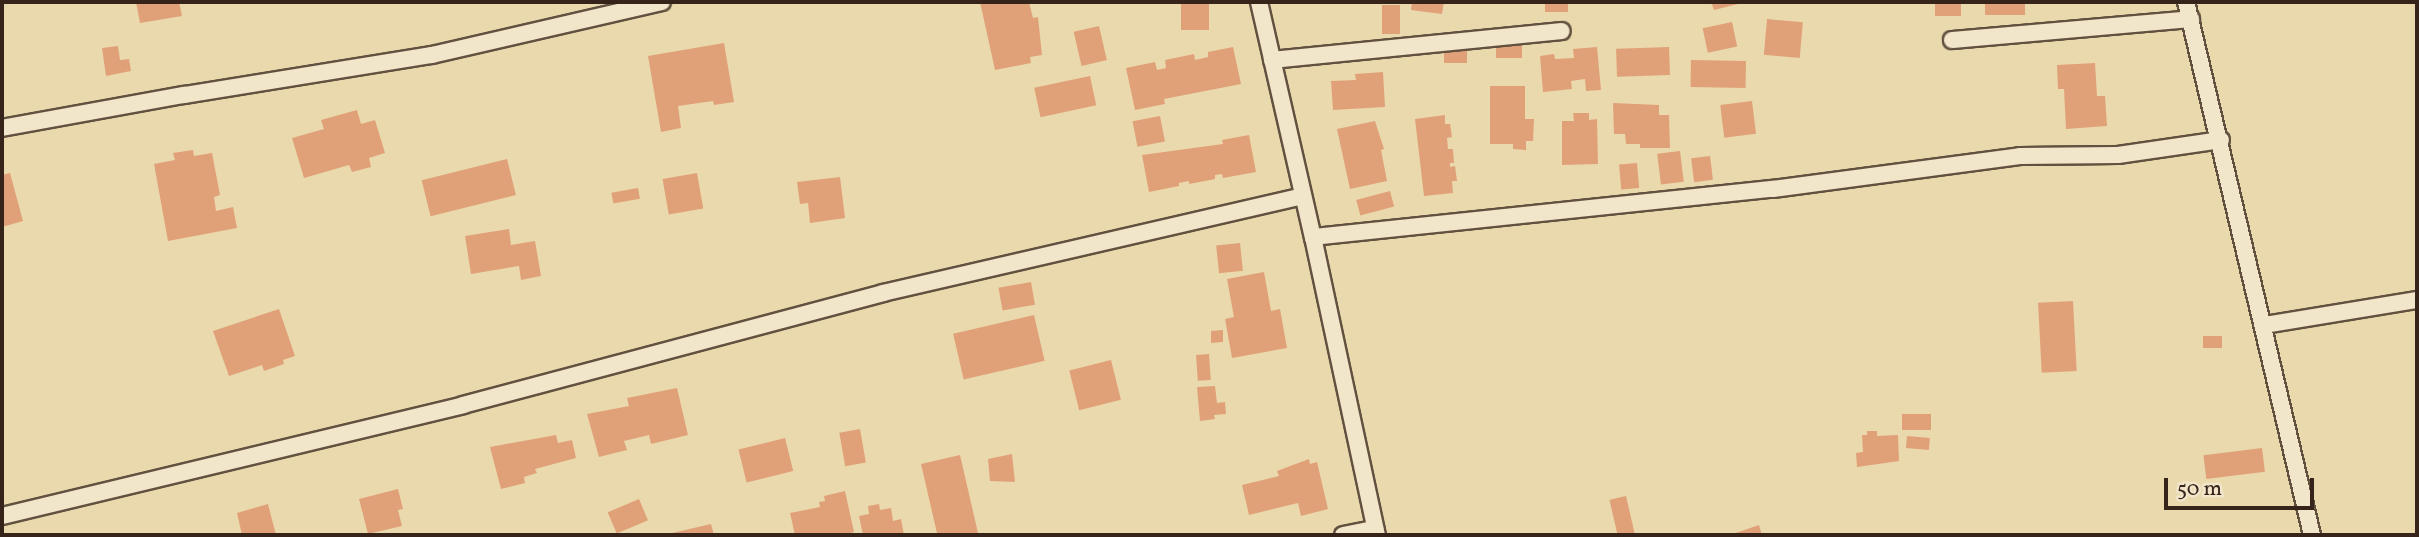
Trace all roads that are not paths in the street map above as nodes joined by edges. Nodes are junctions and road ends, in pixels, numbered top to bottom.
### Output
1 (662, 2) edge
2 (1259, 2) edge
3 (2186, 2) edge
4 (2191, 19) junction
5 (1562, 31) dead end
6 (1952, 40) dead end
7 (1272, 60) junction
8 (2, 128) edge
9 (2221, 140) junction
10 (1303, 196) junction
11 (1313, 237) junction
12 (2417, 300) edge
13 (2264, 325) junction
14 (2, 516) edge
15 (1376, 532) edge
16 (1343, 535) edge
17 (2312, 535) edge

1 - 8 street
2 - 7 street
3 - 4 street
4 - 6 street
4 - 9 street
5 - 7 street
7 - 10 street
9 - 11 street
9 - 13 street
10 - 11 street
10 - 14 street
11 - 15 street
12 - 13 street
13 - 17 street
15 - 16 street

